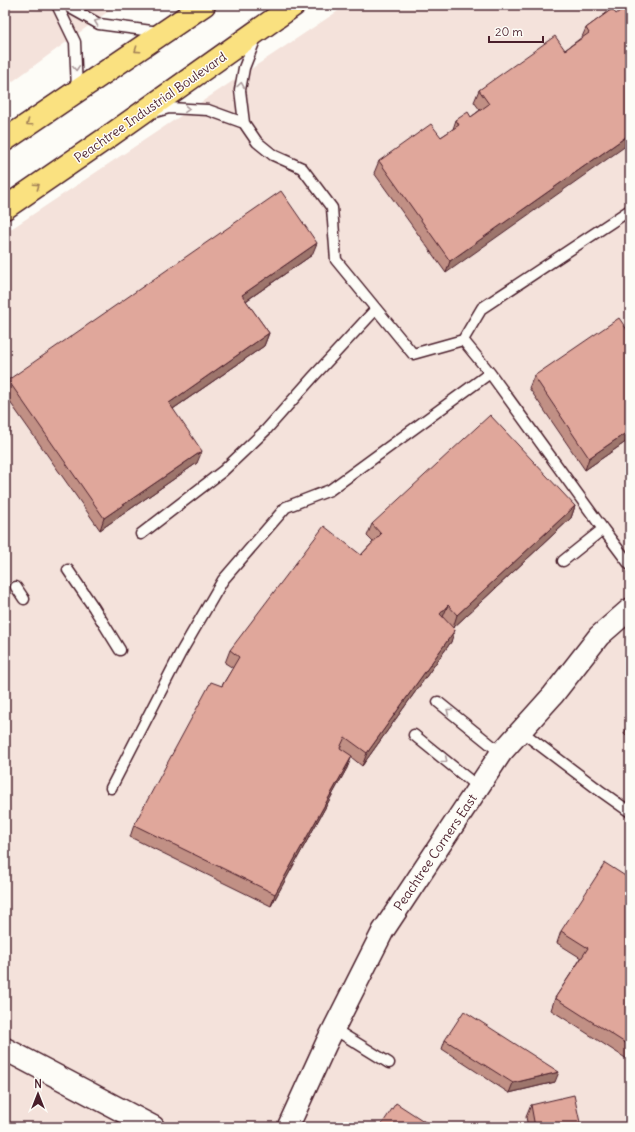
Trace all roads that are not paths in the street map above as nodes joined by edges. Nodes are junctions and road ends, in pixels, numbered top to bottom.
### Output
1 (57, 5) edge
2 (65, 5) edge
3 (204, 5) edge
4 (294, 5) edge
5 (259, 30) junction
6 (163, 32) junction
7 (77, 91) junction
8 (136, 118) junction
9 (244, 123) junction
10 (5, 140) edge
11 (5, 208) edge
12 (630, 210) edge
13 (376, 309) junction
14 (463, 340) junction
15 (490, 373) junction
16 (603, 529) junction
17 (142, 534) dead end
18 (563, 561) dead end
19 (630, 565) edge
20 (68, 570) dead end
21 (16, 587) dead end
22 (24, 599) dead end
23 (630, 609) edge
24 (120, 650) dead end
25 (438, 702) dead end
26 (521, 731) junction
27 (414, 735) dead end
28 (501, 753) junction
29 (478, 787) junction
30 (111, 788) dead end
31 (630, 812) edge
32 (334, 1029) junction
33 (5, 1049) edge
34 (389, 1063) dead end
35 (153, 1127) edge
36 (288, 1127) edge

1 -> 7 lane
6 -> 2 lane
3 - 6 highway
4 - 5 highway, Peachtree Industrial Boulevard
5 - 8 highway, Peachtree Industrial Boulevard
9 -> 5 lane
6 -> 7 highway
7 -> 10 highway
8 -> 9 lane
11 -> 8 highway, Peachtree Industrial Boulevard
9 - 13 lane
12 - 14 lane
13 - 14 lane
13 - 17 lane
14 - 15 lane
15 - 16 lane
15 - 30 lane
16 - 18 lane
16 - 19 lane
20 - 24 lane
21 - 22 lane
23 - 26 street, Peachtree Corners East
28 -> 25 lane
26 - 28 street, Peachtree Corners East
26 - 31 lane
27 -> 29 lane
28 - 29 street, Peachtree Corners East
29 - 32 street, Peachtree Corners East
32 - 34 lane
32 - 36 street, Peachtree Corners East
33 - 35 street

